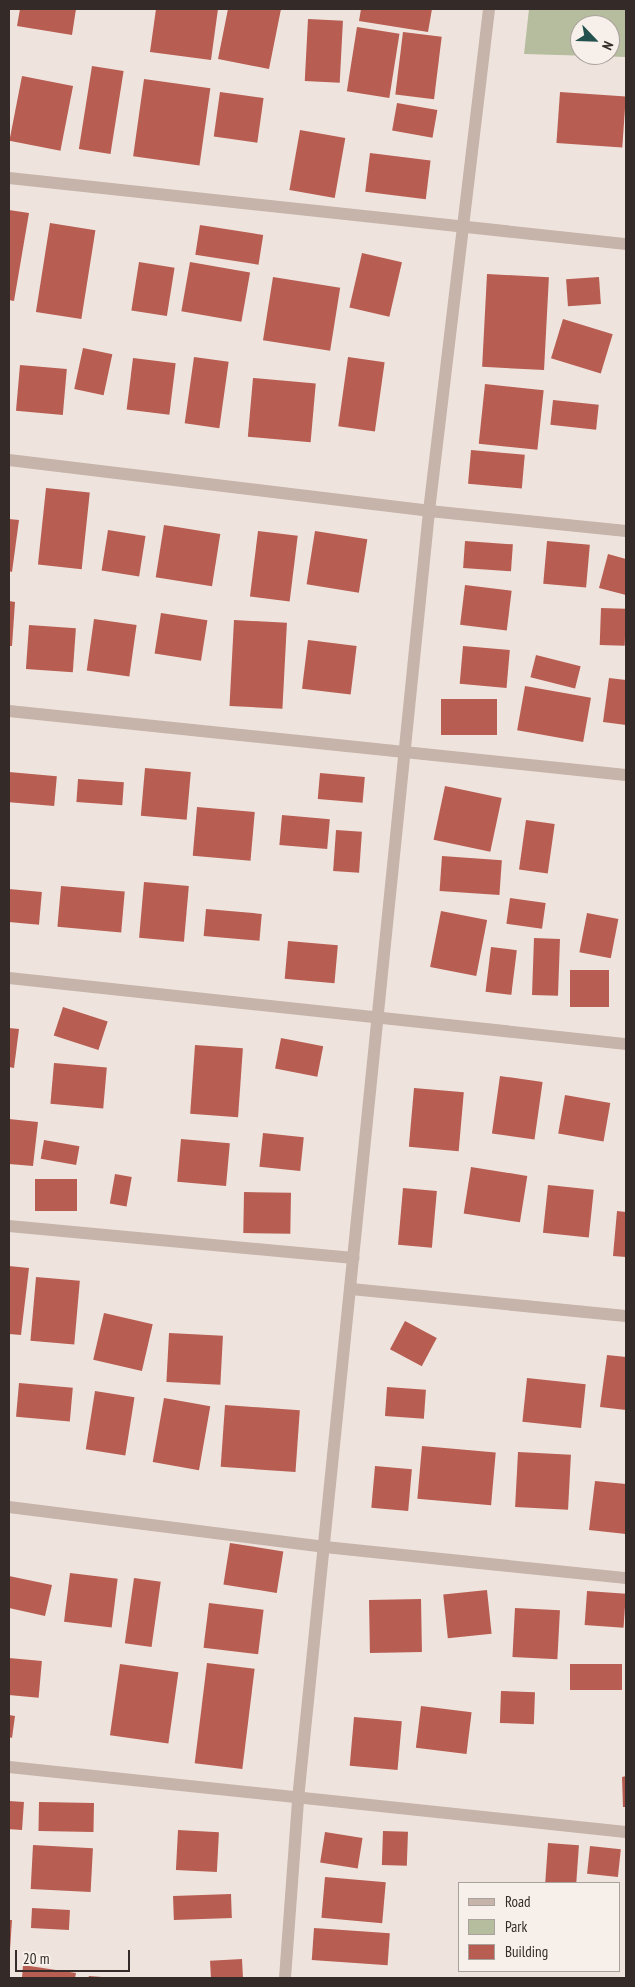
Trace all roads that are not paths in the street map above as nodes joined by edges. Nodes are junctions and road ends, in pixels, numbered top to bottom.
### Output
1 (489, 9) edge
2 (9, 178) edge
3 (463, 228) junction
4 (626, 244) edge
5 (9, 460) edge
6 (429, 511) junction
7 (626, 531) edge
8 (9, 711) edge
9 (404, 753) junction
10 (626, 775) edge
11 (9, 978) edge
12 (378, 1018) junction
13 (626, 1044) edge
14 (9, 1226) edge
15 (354, 1258) junction
16 (351, 1289) junction
17 (626, 1316) edge
18 (9, 1507) edge
19 (325, 1547) junction
20 (626, 1578) edge
21 (9, 1767) edge
22 (298, 1799) junction
23 (626, 1832) edge
24 (285, 1978) edge

1 - 3 street
2 - 3 street
3 - 4 street
3 - 6 street
5 - 6 street
6 - 7 street
6 - 9 street
8 - 9 street
9 - 10 street
9 - 12 street
11 - 12 street
12 - 13 street
12 - 15 street
14 - 15 street
15 - 16 street
16 - 17 street
16 - 19 street
18 - 19 street
19 - 20 street
19 - 22 street
21 - 22 street
22 - 23 street
22 - 24 street

